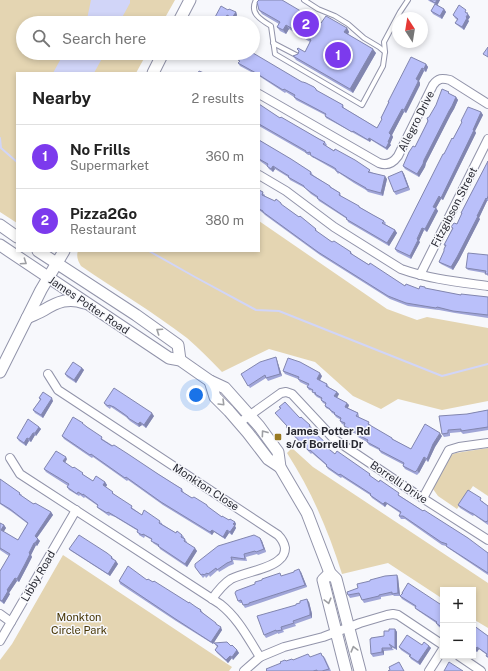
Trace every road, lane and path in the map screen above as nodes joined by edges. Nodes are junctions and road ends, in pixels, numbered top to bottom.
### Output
1 (190, 0) edge
2 (256, 0) edge
3 (304, 0) edge
4 (407, 0) edge
5 (182, 16) edge
6 (257, 16) edge
7 (260, 18) edge
8 (273, 43) junction
9 (384, 52) junction
10 (298, 56) edge
11 (160, 60) edge
12 (154, 72) edge
13 (260, 95) edge
14 (488, 104) edge
15 (488, 139) edge
16 (260, 176) edge
17 (0, 225) edge
18 (16, 236) edge
19 (0, 245) edge
20 (40, 252) edge
21 (63, 252) edge
22 (57, 263) junction
23 (420, 275) junction
24 (48, 278) junction
25 (488, 286) edge
26 (95, 308) junction
27 (27, 318) junction
28 (180, 360) junction
29 (0, 372) edge
30 (48, 374) dead end
31 (210, 381) junction
32 (250, 415) junction
33 (239, 423) junction
34 (488, 444) edge
35 (10, 458) dead end
36 (280, 467) junction
37 (423, 498) junction
38 (76, 510) junction
39 (488, 540) edge
40 (330, 572) junction
41 (212, 599) junction
42 (0, 614) edge
43 (11, 622) junction
44 (348, 627) junction
45 (336, 632) junction
46 (0, 641) edge
47 (440, 643) edge
48 (440, 654) edge
49 (260, 657) junction
50 (463, 659) edge
51 (244, 671) edge
52 (346, 671) edge
53 (360, 671) edge
54 (429, 671) edge
55 (481, 671) edge

1 - 5 main road
2 - 6 lane
3 - 9 lane
4 - 9 lane
7 - 8 lane
8 - 9 lane
8 - 10 lane
11 - 12 main road
13 - 14 street, Allegro Drive
15 - 23 street, Fitzgibson Street
16 - 23 street
17 - 18 main road
19 -> 24 main road, James Potter Road
20 - 22 main road, James Potter Road
21 - 22 main road
22 - 24 main road
28 -> 22 main road, James Potter Road
23 - 25 street
24 - 26 main road, James Potter Road
24 - 27 main road
26 - 27 main road
26 - 28 main road, James Potter Road
27 - 29 main road
28 - 31 main road, James Potter Road
30 - 41 street, Monkton Close
31 - 32 main road, James Potter Road
31 -> 33 main road, James Potter Road
32 - 33 street, Borrelli Drive
36 -> 32 main road, James Potter Road
32 - 37 street, Borrelli Drive
33 - 36 main road, James Potter Road
34 - 37 street
35 - 38 street
36 - 40 main road, James Potter Road
37 - 39 street, Borrelli Drive
38 - 41 street
38 - 43 street, Libby Road
40 - 44 main road, James Potter Road
40 -> 45 main road
41 - 49 street
42 - 43 street
43 - 46 street, Libby Road
44 - 45 street
44 - 47 street
53 -> 44 main road, James Potter Road
45 - 49 street
45 - 52 main road
48 - 54 street
49 - 51 street
50 - 55 street

